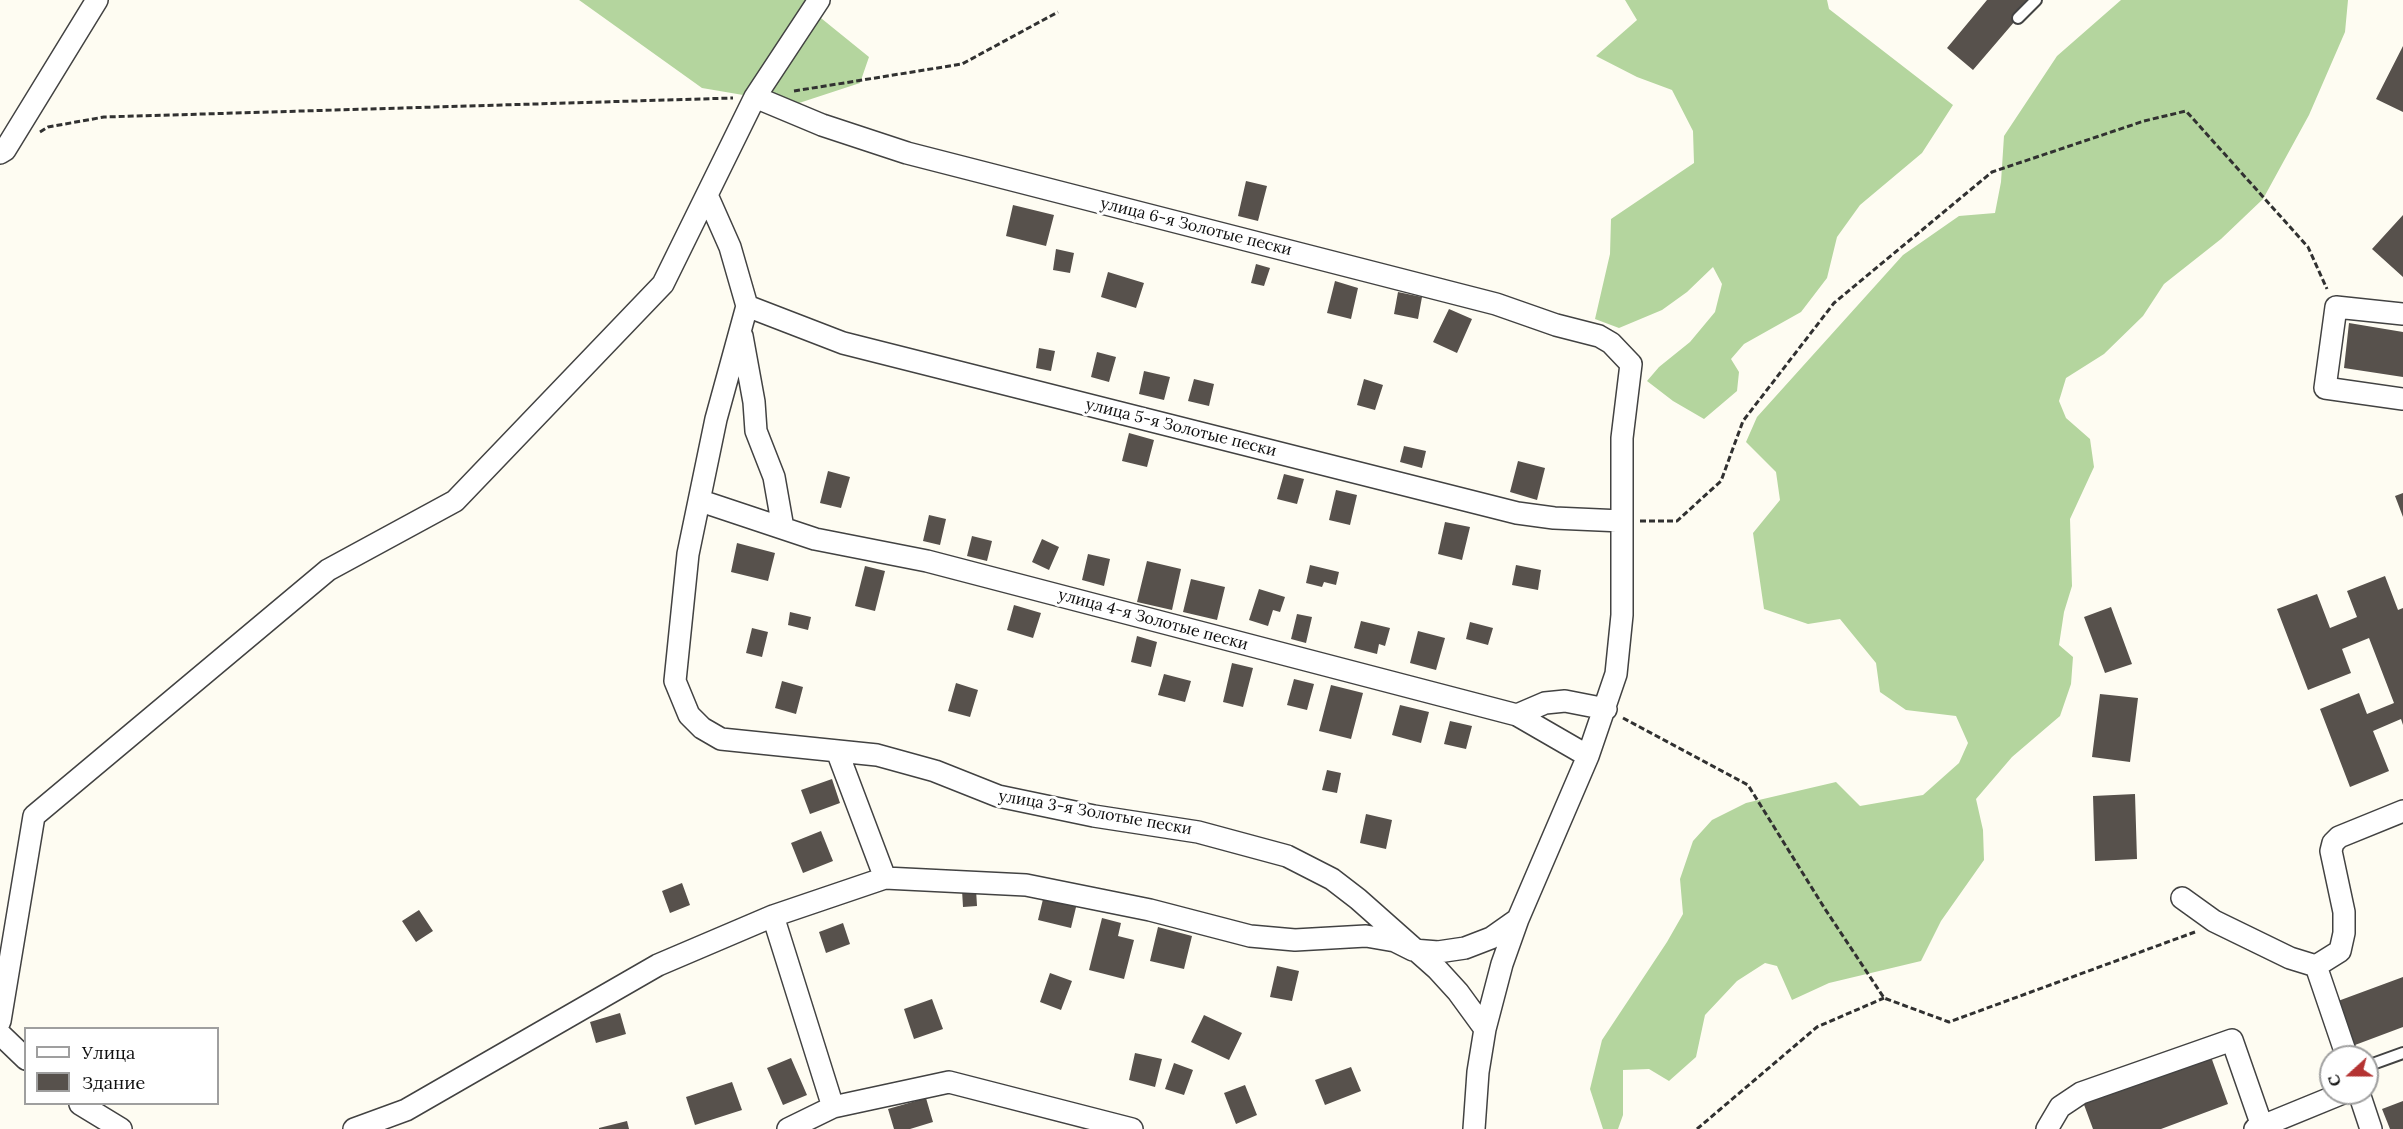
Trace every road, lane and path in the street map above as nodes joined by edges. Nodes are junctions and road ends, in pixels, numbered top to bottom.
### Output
1 (97, 0) edge
2 (819, 0) edge
3 (2036, 0) edge
4 (1058, 12) dead end
5 (2019, 18) dead end
6 (790, 92) dead end
7 (755, 97) junction
8 (2, 152) edge
9 (707, 195) junction
10 (747, 306) junction
11 (2336, 307) junction
12 (2403, 314) edge
13 (741, 330) junction
14 (2403, 399) edge
15 (701, 501) junction
16 (1622, 521) junction
17 (783, 528) junction
18 (1606, 709) junction
19 (1517, 716) junction
20 (837, 751) junction
21 (1588, 756) junction
22 (2403, 811) edge
23 (885, 878) junction
24 (2182, 898) dead end
25 (773, 916) junction
26 (1518, 920) junction
27 (2219, 923) junction
28 (1413, 950) junction
29 (2316, 966) junction
30 (1884, 998) junction
31 (0, 1021) edge
32 (1485, 1029) junction
33 (0, 1034) edge
34 (2343, 1045) edge
35 (2403, 1053) edge
36 (24, 1057) edge
37 (2379, 1062) edge
38 (2319, 1103) edge
39 (82, 1105) edge
40 (2363, 1105) edge
41 (833, 1107) junction
42 (2258, 1128) edge
43 (121, 1129) edge
44 (354, 1129) edge
45 (788, 1129) edge
46 (1132, 1129) edge
47 (1474, 1129) edge
48 (1697, 1129) edge
49 (2047, 1129) edge
50 (2371, 1129) edge

1 - 8 street
2 - 7 street
3 - 5 lane
4 - 6 path
7 - 8 path
7 - 9 street
7 - 16 street, улица 6-я Золотые пески
9 - 10 street
9 - 31 street
10 - 13 street, улица 3-я Золотые пески
10 - 16 street, улица 5-я Золотые пески
11 - 12 street
11 - 14 street
11 - 16 path
13 - 15 street, улица 3-я Золотые пески
13 - 17 street
15 - 17 street, улица 4-я Золотые пески
15 - 20 street, улица 3-я Золотые пески
16 - 18 street
17 - 19 street, улица 4-я Золотые пески
18 - 19 street
18 - 21 street
18 - 30 path
19 - 21 street, улица 4-я Золотые пески
20 - 23 street
20 - 28 street, улица 3-я Золотые пески
21 - 26 street
22 - 29 street
23 - 25 street
23 - 28 street
24 - 27 street
25 - 41 street
25 - 44 street
26 - 28 street
26 - 32 street
27 - 29 street
27 - 30 path
28 - 32 street, улица 3-я Золотые пески
29 - 34 street
30 - 48 path
32 - 47 street
33 - 36 street
35 - 37 lane
38 - 42 street
39 - 43 street
40 - 50 street
41 - 45 street
41 - 46 street
42 - 49 street

